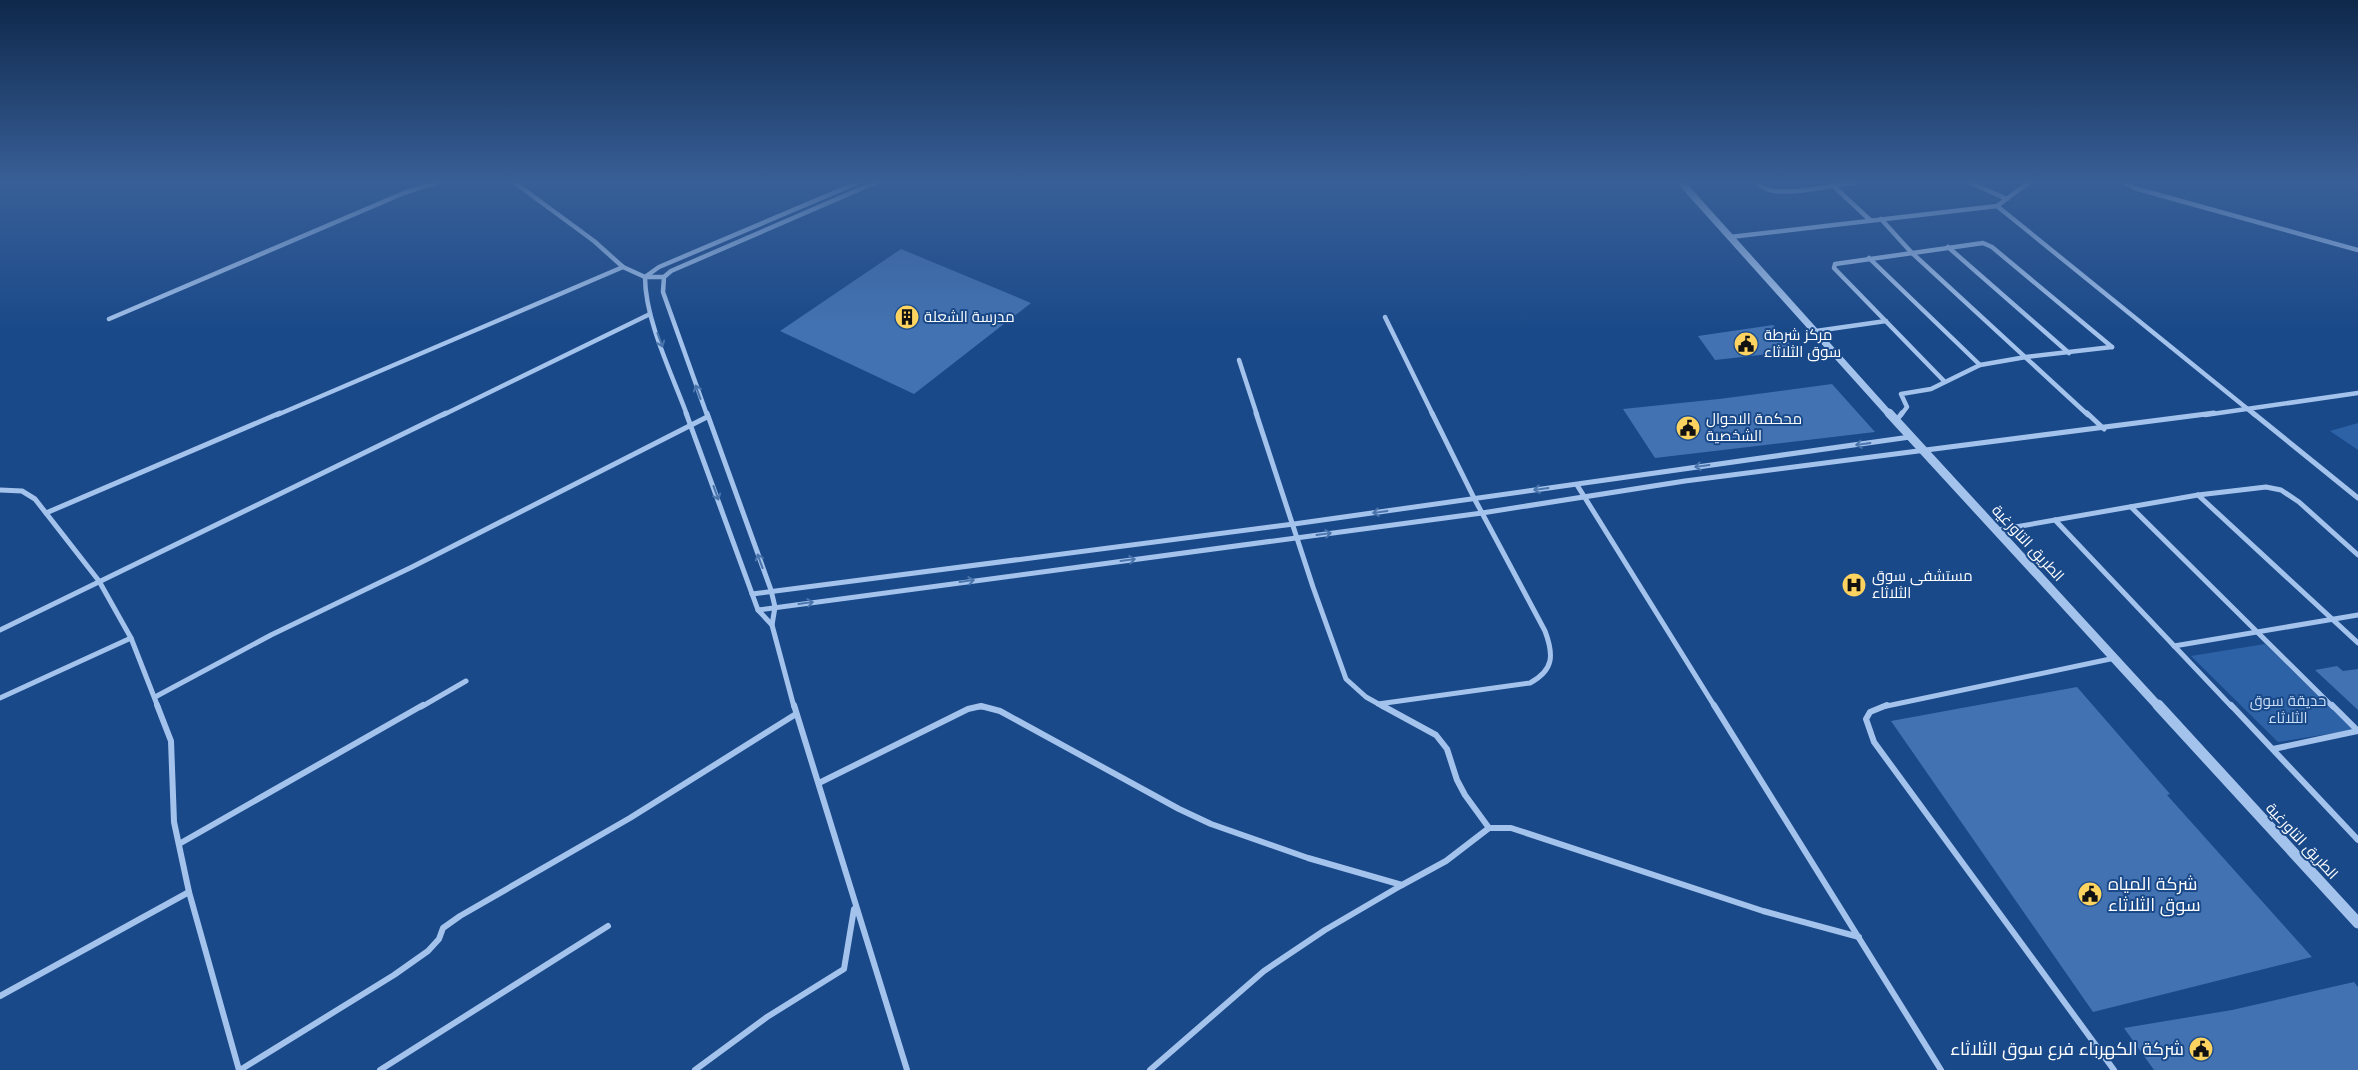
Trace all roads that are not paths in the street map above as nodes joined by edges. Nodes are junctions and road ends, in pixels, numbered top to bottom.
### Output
1 (316, 230) edge
2 (580, 230) edge
3 (745, 230) edge
4 (764, 230) edge
5 (1724, 230) edge
6 (1788, 230) edge
7 (1891, 230) edge
8 (2027, 230) edge
9 (2286, 230) edge
10 (1730, 237) junction
11 (1948, 247) junction
12 (2358, 250) edge
13 (1911, 252) junction
14 (1869, 258) junction
15 (623, 266) junction
16 (645, 276) junction
17 (664, 276) junction
18 (650, 314) junction
19 (1385, 317) dead end
20 (109, 319) dead end
21 (1886, 322) junction
22 (1816, 331) junction
23 (2069, 353) junction
24 (2026, 357) junction
25 (1240, 360) dead end
26 (1980, 365) junction
27 (1944, 381) junction
28 (2358, 393) edge
29 (2249, 410) junction
30 (707, 417) junction
31 (1896, 421) junction
32 (691, 424) junction
33 (2104, 429) junction
34 (1911, 437) junction
35 (1924, 450) junction
36 (1577, 484) junction
37 (0, 490) edge
38 (2198, 495) junction
39 (1585, 497) junction
40 (1474, 498) junction
41 (2358, 498) edge
42 (2131, 507) junction
43 (46, 512) junction
44 (1482, 512) junction
45 (2055, 520) junction
46 (1294, 524) junction
47 (1998, 530) junction
48 (1298, 537) junction
49 (2358, 555) edge
50 (99, 582) junction
51 (771, 590) junction
52 (752, 594) junction
53 (775, 607) junction
54 (758, 610) junction
55 (2358, 615) edge
56 (2333, 619) junction
57 (772, 625) junction
58 (0, 630) edge
59 (2256, 632) junction
60 (131, 638) junction
61 (2358, 642) edge
62 (2174, 646) junction
63 (2115, 658) junction
64 (466, 681) dead end
65 (155, 697) junction
66 (0, 698) edge
67 (1378, 704) junction
68 (796, 714) junction
69 (2358, 731) edge
70 (2273, 750) junction
71 (819, 783) junction
72 (1489, 828) junction
73 (2358, 840) edge
74 (179, 844) junction
75 (1402, 884) junction
76 (189, 892) junction
77 (854, 907) junction
78 (2358, 923) edge
79 (608, 926) dead end
80 (1859, 937) junction
81 (0, 996) edge
82 (240, 1070) edge
83 (380, 1070) edge
84 (694, 1070) edge
85 (907, 1070) edge
86 (1150, 1070) edge
87 (1941, 1070) edge
88 (2114, 1070) edge

1 - 20 street
2 - 15 street
3 - 16 street
4 - 17 street
5 - 10 street, الطريق التاورغية
6 - 10 street
7 - 13 street
8 - 29 street
9 - 12 street
10 - 22 street, الطريق التاورغية
11 - 13 street
11 - 23 street
11 - 23 street
13 - 14 street
13 - 24 street
14 - 21 street
14 - 26 street
15 - 16 street
15 - 43 street
16 - 17 street
16 - 18 street
30 -> 17 street
18 -> 32 street
18 - 50 street
19 - 40 street
21 - 22 street
21 - 27 street
22 - 31 street, الطريق التاورغية
23 - 24 street
24 - 26 street
24 - 33 street
25 - 46 street
26 - 27 street
27 - 31 street
28 - 29 street
29 - 33 street
29 - 41 street
30 - 32 street
51 -> 30 street
31 - 34 street, الطريق التاورغية
32 -> 52 street
32 - 65 street
33 - 35 street
34 - 35 street, الطريق التاورغية
34 -> 36 street
35 - 39 street
35 - 47 street, الطريق التاورغية
36 - 39 street
36 -> 40 street
37 - 43 street
38 - 42 street
38 - 49 street
38 - 56 street
39 - 44 street
39 - 80 street
40 - 44 street
40 -> 46 street
42 - 45 street
42 - 59 street
43 - 50 street
48 -> 44 street
44 - 67 street
45 - 47 street
45 - 62 street
46 - 48 street
46 - 51 street
47 - 63 street, الطريق التاورغية
53 -> 48 street
48 - 67 street
50 - 58 street
50 - 60 street
51 - 52 street
51 - 53 street
52 - 54 street
53 - 54 street
53 - 57 street
54 - 57 street
55 - 56 street
56 - 59 street
56 - 61 street
57 - 68 street
59 - 62 street
59 - 69 street
60 - 65 street
60 - 66 street
62 - 70 street
63 - 78 street, الطريق التاورغية
63 - 88 street
64 - 74 street
65 - 74 street
67 - 72 street
68 - 71 street
68 - 82 street
69 - 70 street
70 - 73 street
71 - 75 street
71 - 77 street
72 - 75 street
72 - 80 street
74 - 76 street
75 - 86 street
76 - 81 street
76 - 82 street
77 - 84 street
77 - 85 street
79 - 83 street
80 - 87 street

